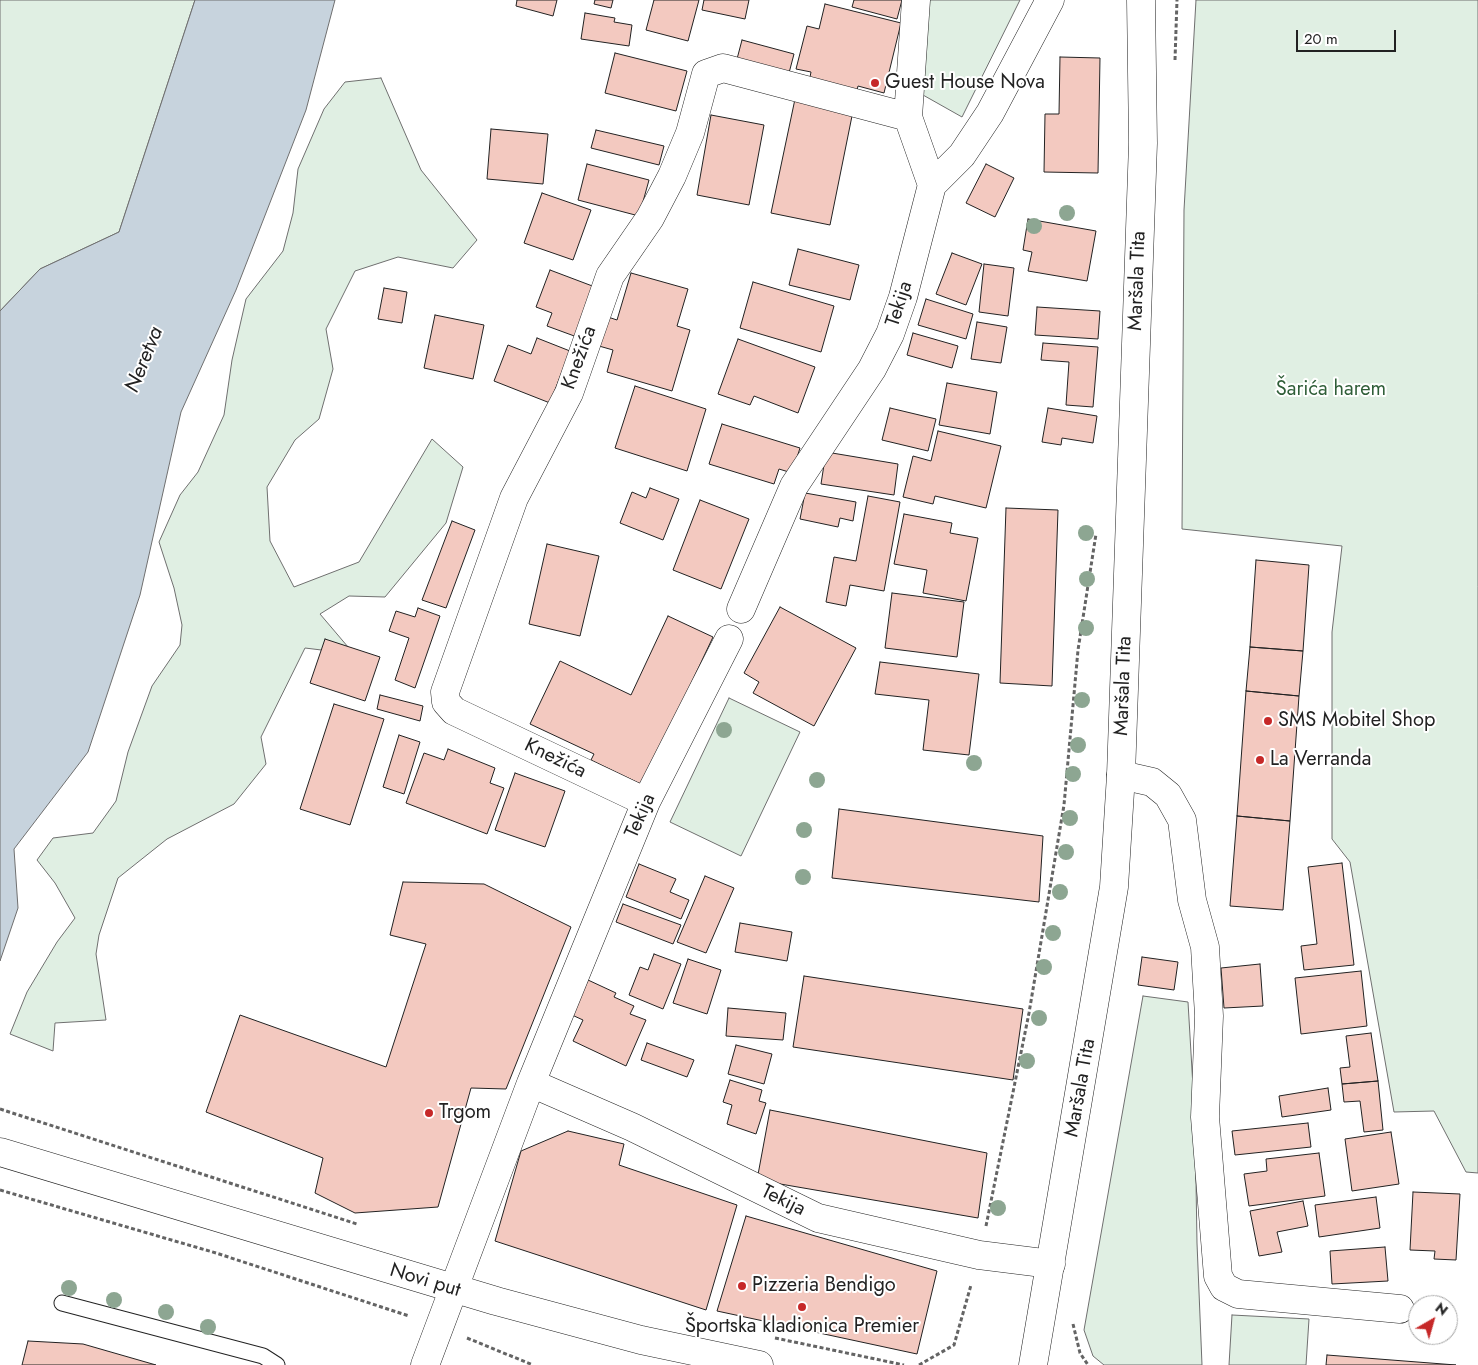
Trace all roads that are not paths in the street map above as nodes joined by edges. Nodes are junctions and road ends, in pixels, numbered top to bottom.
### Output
1 (916, 0) edge
2 (1050, 0) edge
3 (1141, 0) edge
4 (908, 117) junction
5 (932, 186) junction
6 (741, 609) dead end
7 (729, 639) dead end
8 (1120, 775) junction
9 (646, 802) junction
10 (531, 1083) junction
11 (0, 1152) edge
12 (1052, 1264) junction
13 (453, 1290) junction
14 (62, 1303) dead end
15 (1400, 1309) dead end
16 (277, 1365) edge
17 (425, 1365) edge
18 (759, 1365) edge
19 (1033, 1365) edge

1 - 4 street
2 - 5 street, Tekija
3 - 8 street, Maršala Tita
4 - 5 street
4 - 9 street, Knežića
5 - 6 street, Tekija
7 - 9 street, Tekija
8 - 12 street, Maršala Tita
8 - 15 street
9 - 10 street, Tekija
10 - 12 street, Tekija
10 - 13 street, Tekija
11 - 13 street, Novi put
12 - 19 street, Maršala Tita
13 - 17 street, Tekija
13 - 18 street, Novi put
14 - 16 lane

